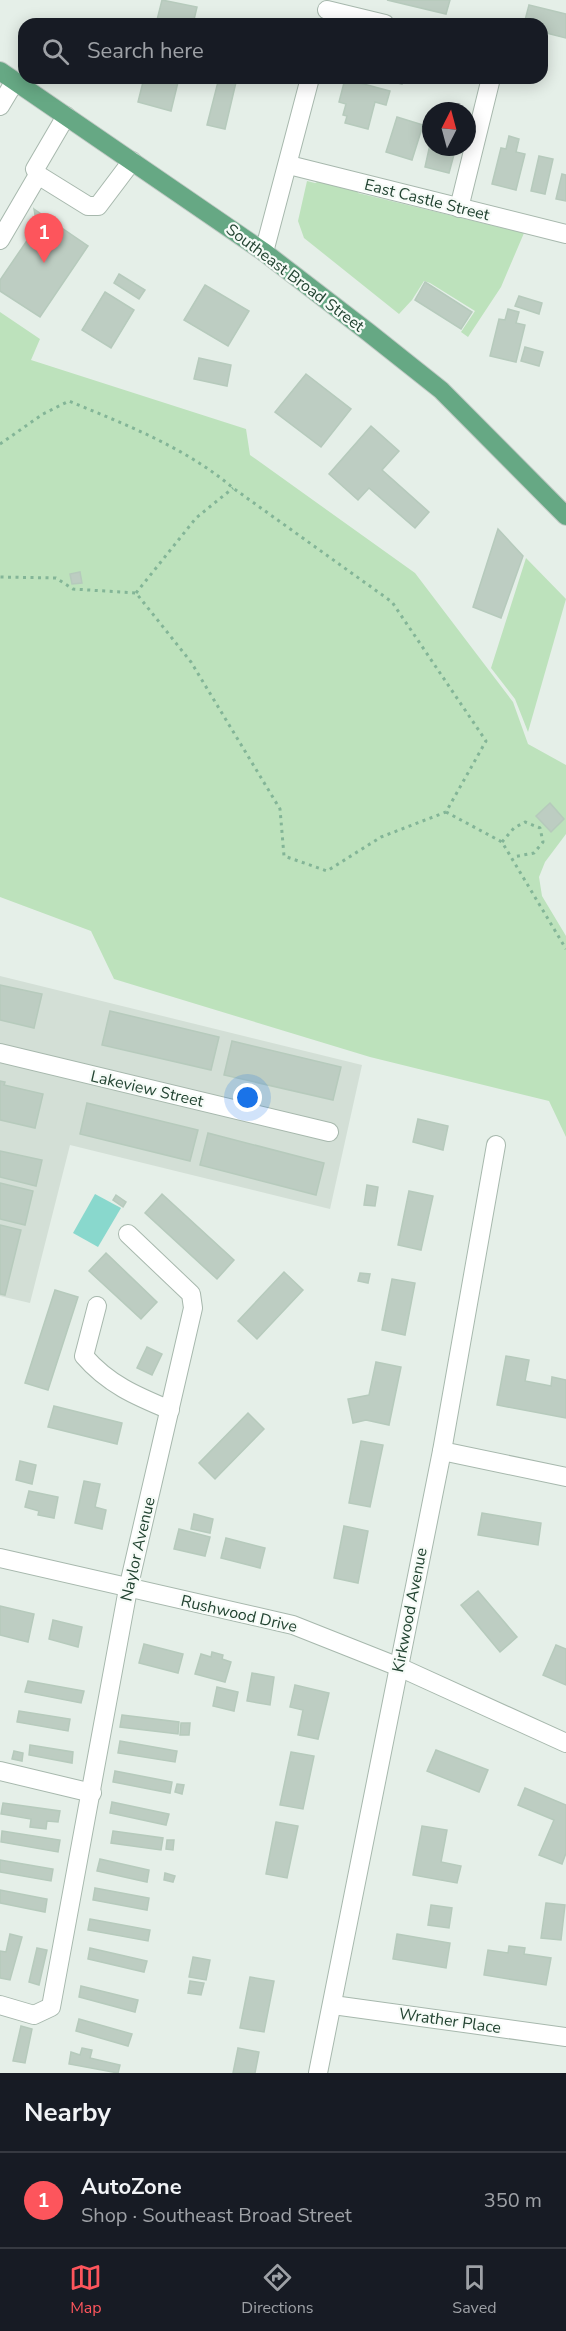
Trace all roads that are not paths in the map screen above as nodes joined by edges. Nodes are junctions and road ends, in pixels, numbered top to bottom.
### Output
1 (326, 11) edge
2 (358, 18) edge
3 (8, 76) edge
4 (20, 84) edge
5 (309, 84) edge
6 (490, 84) edge
7 (0, 106) edge
8 (66, 116) junction
9 (132, 161) junction
10 (289, 165) junction
11 (38, 176) junction
12 (459, 208) junction
13 (566, 234) edge
14 (0, 240) edge
15 (264, 252) junction
16 (566, 516) edge
17 (0, 1053) edge
18 (329, 1132) dead end
19 (496, 1146) dead end
20 (128, 1234) dead end
21 (97, 1306) dead end
22 (170, 1410) junction
23 (442, 1451) junction
24 (566, 1477) edge
25 (0, 1558) edge
26 (128, 1589) junction
27 (399, 1667) junction
28 (566, 1743) edge
29 (0, 1771) edge
30 (92, 1793) junction
31 (0, 2005) edge
32 (333, 2005) junction
33 (566, 2037) edge
34 (318, 2073) edge

1 - 2 street
3 - 7 street
4 - 8 main road, Southeast Broad Street
5 - 10 street
6 - 12 street
8 - 9 main road, Southeast Broad Street
8 - 11 street
9 - 11 street
9 - 15 main road, Southeast Broad Street
10 - 12 street, East Castle Street
10 - 15 street
11 - 14 street
12 - 13 street, East Castle Street
15 - 16 main road, Southeast Broad Street
17 - 18 street, Lakeview Street
19 - 23 street, Kirkwood Avenue
20 - 22 street, Naylor Avenue
21 - 22 street
22 - 26 street, Naylor Avenue
23 - 24 street
23 - 27 street, Kirkwood Avenue
25 - 26 street, Rushwood Drive
26 - 27 street, Rushwood Drive
26 - 30 street, Naylor Avenue
27 - 28 street, Rushwood Drive
27 - 32 street, Kirkwood Avenue
29 - 30 street
30 - 31 street, Naylor Avenue
32 - 33 street, Wrather Place
32 - 34 street, Kirkwood Avenue

